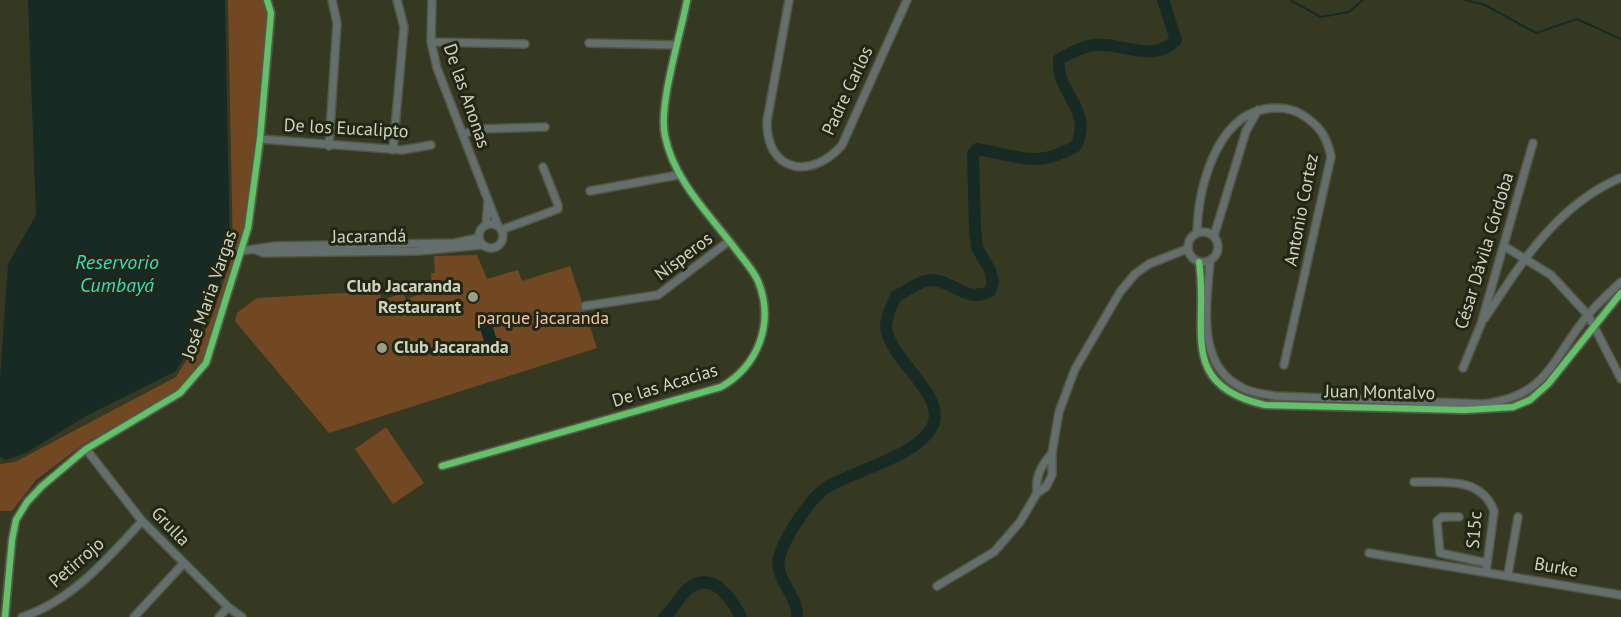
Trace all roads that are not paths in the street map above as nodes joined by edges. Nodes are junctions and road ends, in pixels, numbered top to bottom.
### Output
1 (267, 0) edge
2 (332, 0) edge
3 (397, 0) edge
4 (432, 0) edge
5 (687, 0) edge
6 (789, 0) edge
7 (908, 0) edge
8 (431, 42) junction
9 (589, 43) dead end
10 (525, 44) dead end
11 (677, 45) junction
12 (1258, 110) junction
13 (545, 127) dead end
14 (463, 134) junction
15 (260, 139) junction
16 (1533, 143) dead end
17 (431, 145) dead end
18 (329, 146) junction
19 (393, 150) junction
20 (543, 167) dead end
21 (678, 175) junction
22 (1620, 178) edge
23 (590, 191) dead end
24 (488, 199) junction
25 (486, 225) junction
26 (499, 228) junction
27 (1197, 233) junction
28 (1214, 236) junction
29 (729, 241) junction
30 (480, 242) junction
31 (1504, 246) junction
32 (1187, 249) junction
33 (242, 251) junction
34 (1525, 257) junction
35 (1210, 261) junction
36 (1199, 262) junction
37 (1621, 282) edge
38 (1621, 293) edge
39 (585, 306) dead end
40 (1588, 315) junction
41 (1481, 324) junction
42 (1593, 326) junction
43 (1284, 366) dead end
44 (1463, 368) dead end
45 (1621, 379) edge
46 (1475, 407) junction
47 (86, 449) junction
48 (1052, 453) junction
49 (442, 466) dead end
50 (1414, 482) dead end
51 (1037, 493) junction
52 (1459, 517) dead end
53 (1518, 517) dead end
54 (142, 521) junction
55 (1369, 553) dead end
56 (184, 563) junction
57 (1487, 563) junction
58 (1486, 572) junction
59 (1508, 574) junction
60 (937, 586) dead end
61 (1621, 595) edge
62 (228, 607) junction
63 (5, 617) edge
64 (22, 617) edge
65 (134, 617) edge
66 (219, 617) edge
67 (242, 617) edge

1 - 15 street, José Maria Vargas
2 - 18 street
3 - 19 street
4 - 8 street, De las Anonas
5 - 11 street, De las Acacias
6 - 7 street, Padre Carlos
8 - 10 street
8 - 14 street, De las Anonas
9 - 11 street
11 - 21 street, De las Acacias
12 - 27 street
12 - 28 street
12 - 43 street, Antonio Cortez
13 - 14 street
14 - 24 street, De las Anonas
15 - 18 street, De los Eucalipto
15 - 33 street, José Maria Vargas
16 - 31 street, César Dávila Córdoba
17 - 19 street, De los Eucalipto
18 - 19 street, De los Eucalipto
20 - 26 street
21 - 23 street
21 - 29 street, De las Acacias
22 - 34 street
24 - 25 street
24 - 26 street, De las Anonas
25 - 26 street
25 - 30 street
26 - 30 street
27 - 28 street
27 - 32 street
28 - 35 street
29 - 39 street, Nísperos
29 - 49 street, De las Acacias
30 - 33 street, Jacarandá
31 - 34 street
31 - 41 street, César Dávila Córdoba
32 - 36 street
32 - 48 street
33 - 47 street, José Maria Vargas
34 - 40 street
34 - 41 street
35 - 36 street
35 - 46 street, Juan Montalvo
36 - 46 street, Juan Montalvo
37 - 40 street, Juan Montalvo
38 - 42 street, Juan Montalvo
40 - 42 street
40 - 46 street, Juan Montalvo
41 - 44 street, César Dávila Córdoba
42 - 45 street
42 - 46 street, Juan Montalvo
47 - 54 street, Grulla
47 - 63 street, José Maria Vargas
48 - 51 street
48 - 51 street
50 - 57 street, S15c
51 - 60 street
52 - 57 street
53 - 59 street
54 - 56 street, Grulla
54 - 64 street, Petirrojo
55 - 58 street, Burke
56 - 62 street, Grulla
56 - 65 street
57 - 58 street, S15c
58 - 59 street, Burke
59 - 61 street, Burke
62 - 66 street
62 - 67 street, Grulla

